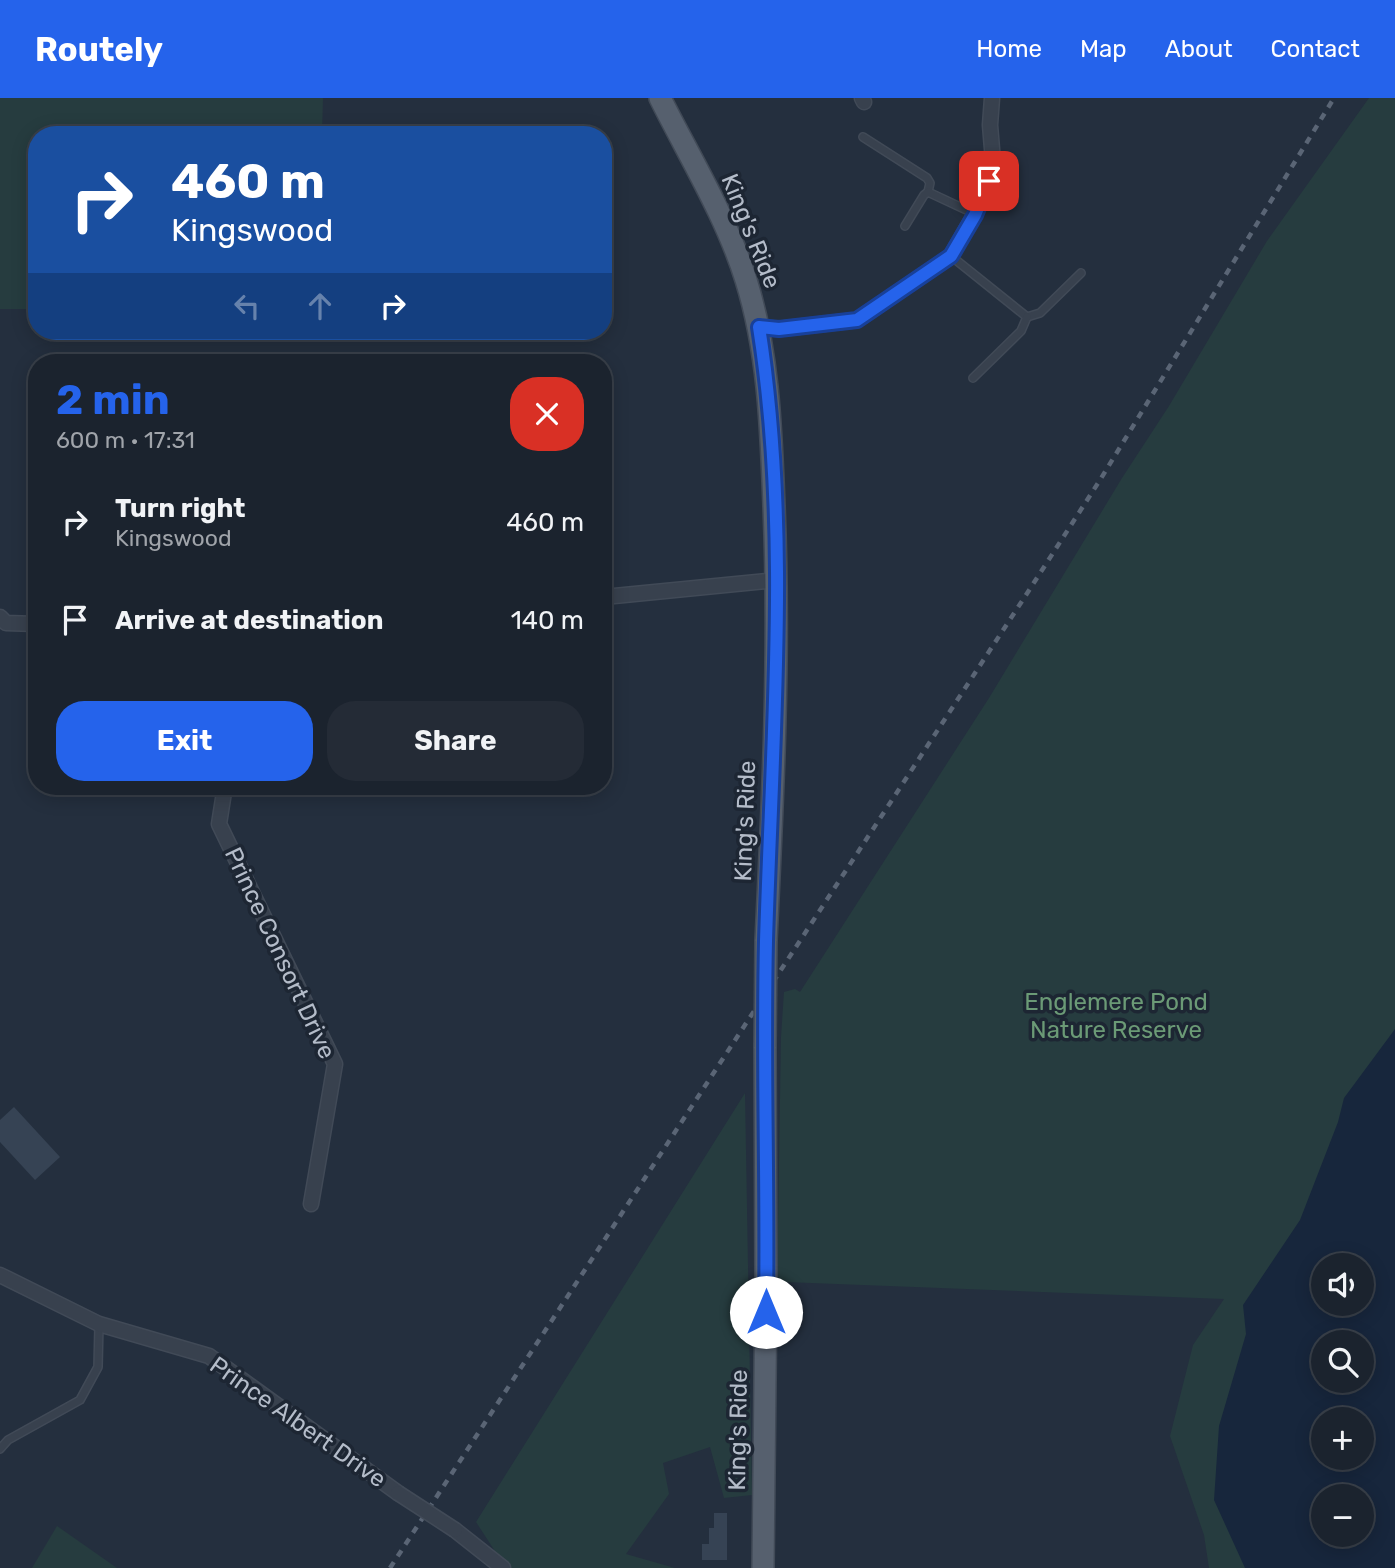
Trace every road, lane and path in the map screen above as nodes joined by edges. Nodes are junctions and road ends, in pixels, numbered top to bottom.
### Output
1 (660, 98) edge
2 (992, 98) edge
3 (863, 137) dead end
4 (928, 192) junction
5 (975, 215) junction
6 (905, 226) dead end
7 (951, 256) junction
8 (1081, 273) dead end
9 (1027, 317) junction
10 (759, 327) junction
11 (973, 378) dead end
12 (777, 580) junction
13 (612, 596) edge
14 (0, 617) edge
15 (28, 623) edge
16 (224, 795) edge
17 (311, 1204) dead end
18 (0, 1275) edge
19 (99, 1324) junction
20 (0, 1449) edge
21 (503, 1568) edge
22 (763, 1568) edge

1 - 10 main road, King's Ride
2 - 5 street
3 - 4 lane
4 - 5 lane
4 - 6 lane
5 - 7 street
7 - 9 lane
7 - 10 street
8 - 9 lane
9 - 11 lane
10 - 12 main road, King's Ride
12 - 13 street
12 - 22 main road, King's Ride, bridge
14 - 15 street
16 - 17 street, Prince Consort Drive
18 - 19 street, Prince Albert Drive
19 - 20 lane
19 - 21 street, Prince Albert Drive, bridge

